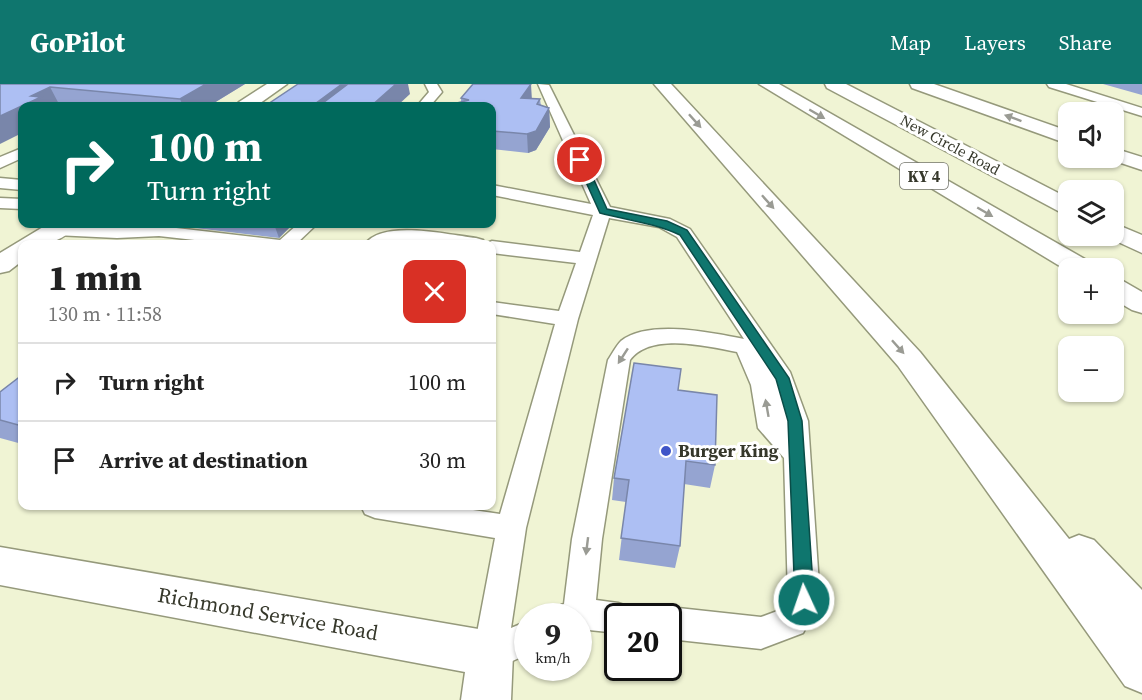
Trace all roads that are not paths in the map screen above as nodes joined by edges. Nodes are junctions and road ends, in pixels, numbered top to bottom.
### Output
1 (279, 84) edge
2 (432, 84) edge
3 (662, 84) edge
4 (766, 84) edge
5 (833, 84) edge
6 (918, 84) edge
7 (1053, 84) edge
8 (543, 85) edge
9 (250, 102) edge
10 (427, 102) edge
11 (1142, 112) edge
12 (1058, 134) edge
13 (18, 154) edge
14 (1124, 158) edge
15 (0, 163) edge
16 (1142, 164) edge
17 (0, 183) edge
18 (18, 185) edge
19 (496, 191) edge
20 (1058, 202) edge
21 (0, 203) edge
22 (18, 204) edge
23 (603, 211) junction
24 (56, 228) edge
25 (108, 228) edge
26 (304, 228) edge
27 (124, 229) edge
28 (1124, 236) edge
29 (38, 240) edge
30 (239, 240) edge
31 (290, 240) edge
32 (382, 240) edge
33 (443, 240) edge
34 (1142, 245) edge
35 (496, 248) edge
36 (18, 253) edge
37 (1064, 258) edge
38 (587, 259) junction
39 (0, 265) edge
40 (1124, 293) edge
41 (1142, 304) edge
42 (496, 309) edge
43 (567, 320) junction
44 (935, 393) junction
45 (797, 455) junction
46 (400, 510) edge
47 (511, 528) junction
48 (0, 566) edge
49 (577, 603) edge
50 (1142, 622) edge
51 (682, 624) edge
52 (509, 646) edge
53 (1142, 669) edge
54 (486, 700) edge

1 - 9 main road
2 - 10 lane
3 -> 44 main road
4 -> 37 main road, KY 4
5 - 20 main road, New Circle Road / KY 4
12 -> 6 main road
7 - 11 lane
8 - 23 lane
13 - 15 lane
14 - 16 main road
17 - 18 lane
19 - 23 lane
21 - 22 lane
23 - 38 lane
23 - 45 lane
24 - 29 main road
25 - 27 lane
26 - 31 lane
27 - 30 lane
28 - 34 main road
32 - 33 lane
35 - 38 lane
36 - 39 main road
38 - 43 lane
40 - 41 main road
42 - 43 lane
43 - 47 lane
44 - 50 main road
44 - 53 main road
45 -> 49 lane
45 - 51 lane
46 - 47 lane
47 - 52 lane
48 - 52 main road, Richmond Service Road
52 - 54 main road

